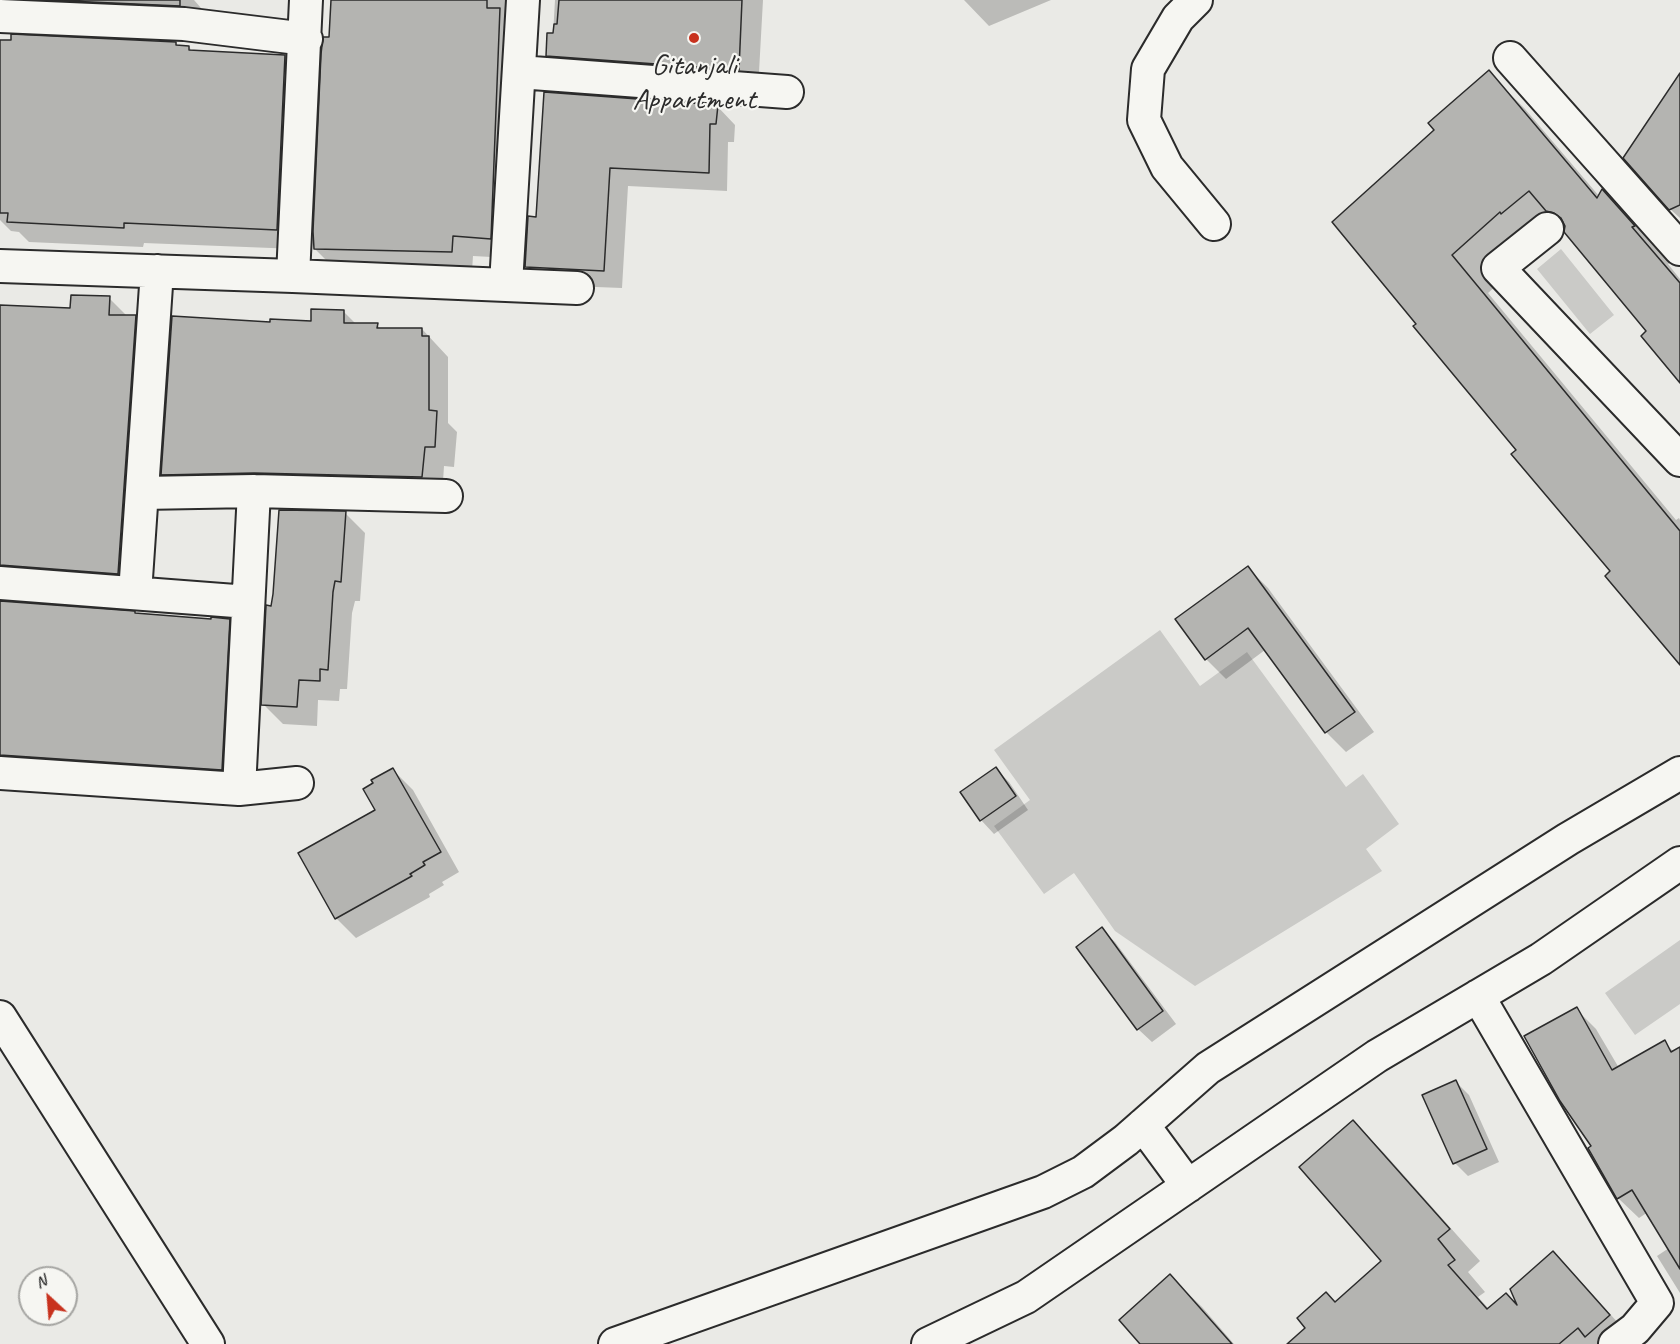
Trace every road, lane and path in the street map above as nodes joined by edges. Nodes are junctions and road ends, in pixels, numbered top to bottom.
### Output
1 (306, 0) edge
2 (523, 0) edge
3 (1196, 0) edge
4 (185, 12) edge
5 (0, 16) edge
6 (306, 39) junction
7 (1510, 58) dead end
8 (519, 72) junction
9 (787, 92) dead end
10 (1214, 224) dead end
11 (1547, 229) dead end
12 (1680, 249) edge
13 (0, 267) edge
14 (157, 271) junction
15 (293, 276) junction
16 (506, 284) junction
17 (577, 288) dead end
18 (1680, 460) edge
19 (254, 491) junction
20 (142, 493) junction
21 (446, 496) dead end
22 (0, 583) edge
23 (135, 593) junction
24 (248, 602) junction
25 (0, 773) edge
26 (1680, 773) edge
27 (297, 783) dead end
28 (239, 789) junction
29 (1680, 863) edge
30 (1478, 996) junction
31 (0, 1017) edge
32 (1143, 1125) junction
33 (1188, 1186) junction
34 (208, 1344) edge
35 (615, 1344) edge
36 (928, 1344) edge
37 (1615, 1344) edge

1 - 6 street
2 - 8 street
3 - 10 street
4 - 5 street
4 - 6 street
6 - 15 street
7 - 12 street
8 - 9 street
8 - 16 street
11 - 18 street
13 - 14 street
14 - 15 street
14 - 20 street
15 - 16 street
16 - 17 street
19 - 20 street
19 - 21 street
19 - 24 street
20 - 23 street
22 - 23 street
23 - 24 street
24 - 28 street
25 - 28 street
26 - 32 street
27 - 28 street
29 - 30 street
30 - 33 street
30 - 37 street
31 - 34 street
32 - 33 street
32 - 35 street
33 - 36 street

